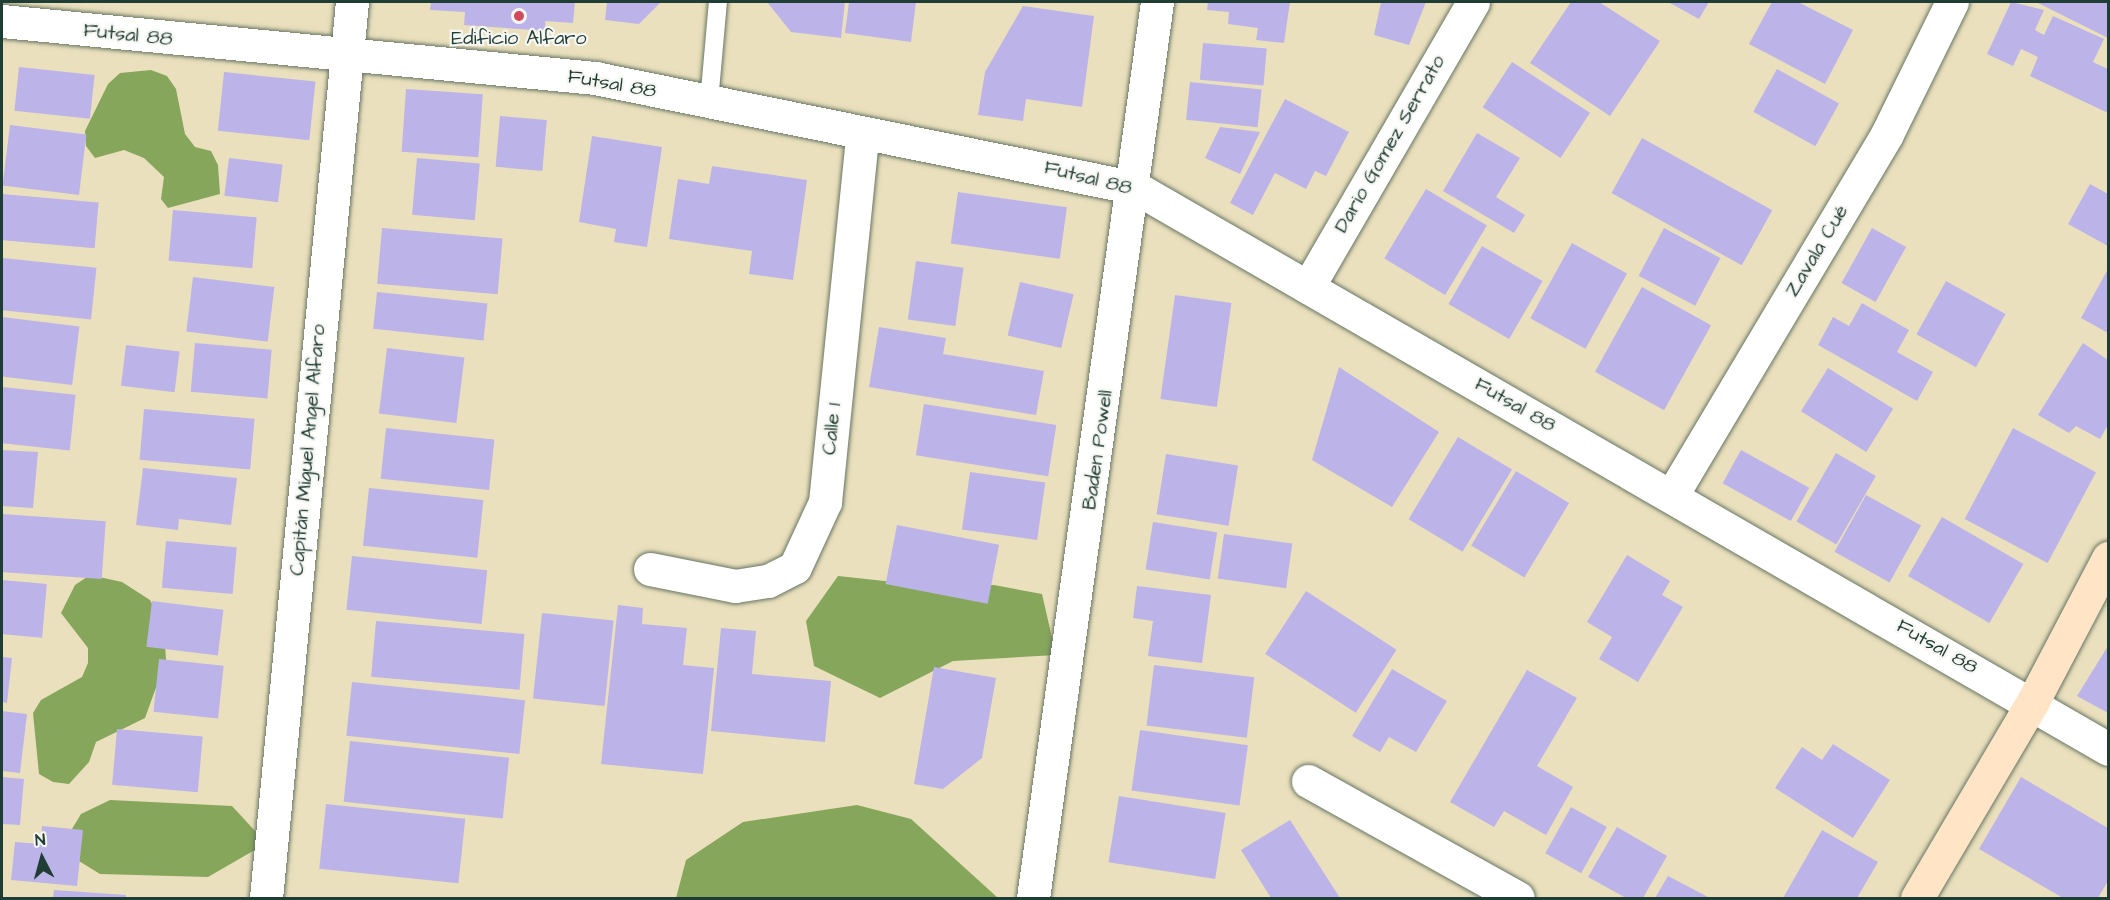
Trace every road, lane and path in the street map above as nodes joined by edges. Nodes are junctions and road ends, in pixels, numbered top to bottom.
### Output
1 (352, 2) edge
2 (718, 2) edge
3 (1158, 2) edge
4 (1473, 2) edge
5 (1952, 2) edge
6 (2, 21) edge
7 (345, 58) junction
8 (709, 102) junction
9 (862, 135) junction
10 (1136, 188) junction
11 (1308, 287) junction
12 (1672, 495) junction
13 (2109, 558) edge
14 (650, 569) dead end
15 (2032, 703) junction
16 (2109, 749) edge
17 (1308, 781) dead end
18 (266, 898) edge
19 (1033, 898) edge
20 (1518, 898) edge
21 (1917, 898) edge

1 - 7 street, Capitán Miguel Angel Alfaro
2 - 8 lane
3 - 10 street, Baden Powell
4 - 11 street, Dario Gomez Serrato
5 - 12 street, Zavala Cué
6 - 7 street, Futsal 88
7 - 8 street, Futsal 88
7 - 18 street, Capitán Miguel Angel Alfaro
8 - 9 street, Futsal 88
9 - 10 street, Futsal 88
9 - 14 street, Calle 1
10 - 11 street, Futsal 88
10 - 19 street, Baden Powell
11 - 12 street, Futsal 88
12 - 15 street, Futsal 88
13 - 15 street
15 - 16 street, Futsal 88
15 - 21 street
17 - 20 street

